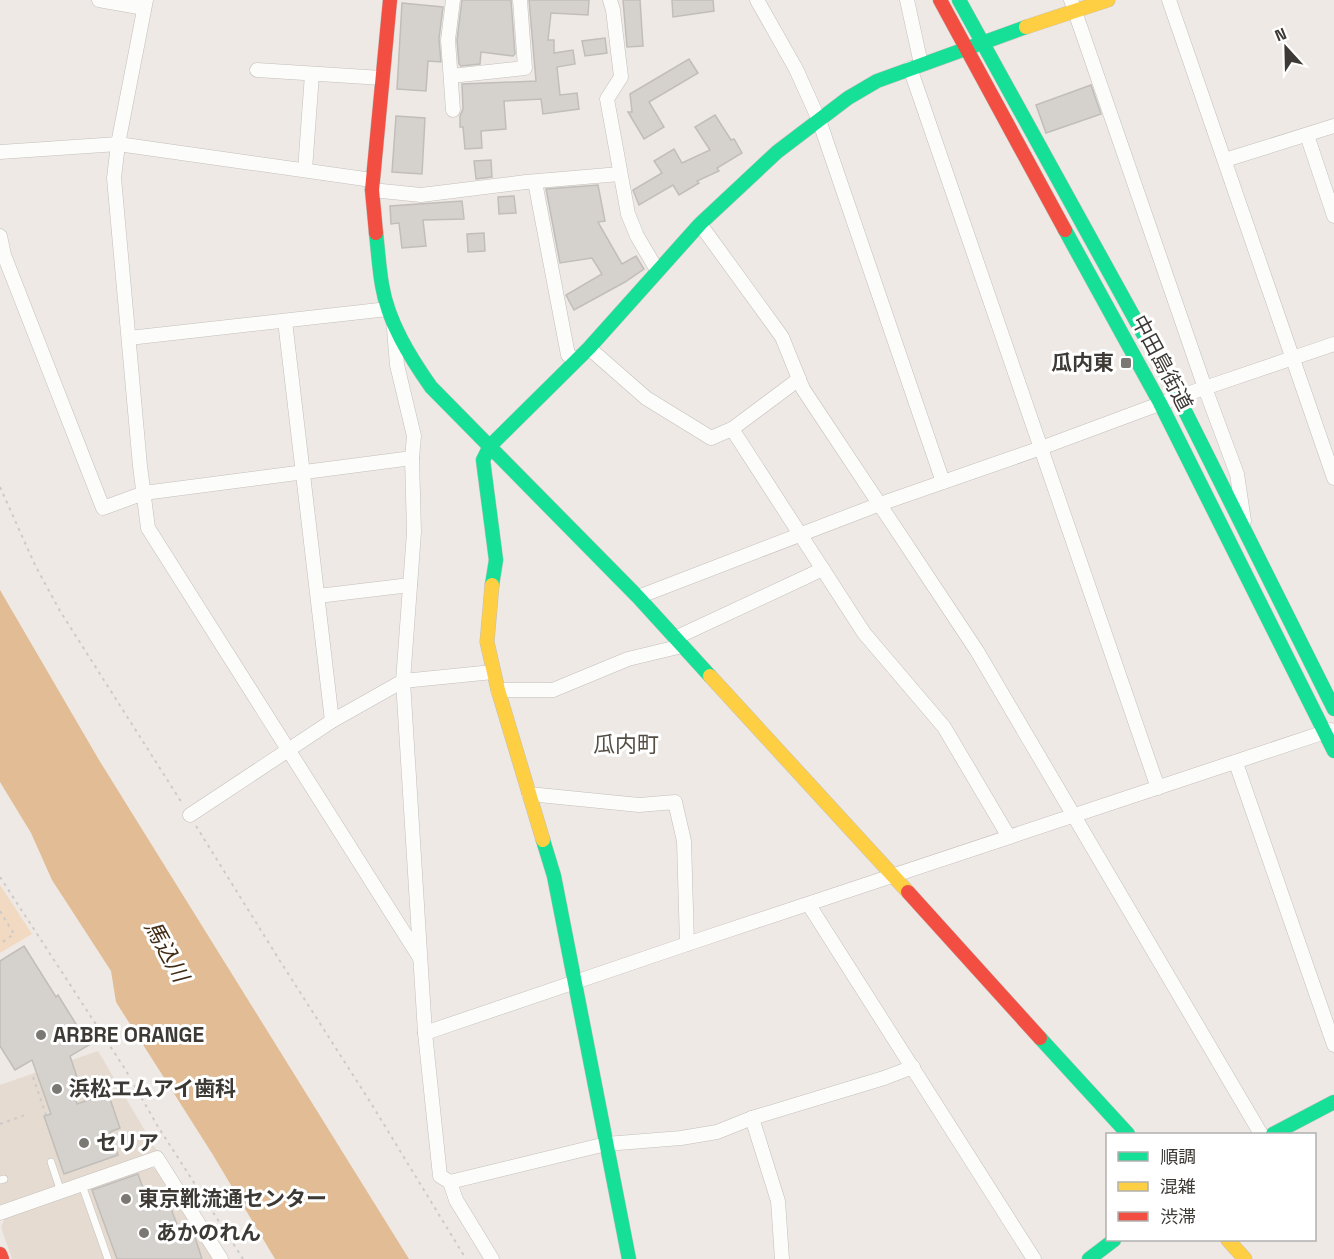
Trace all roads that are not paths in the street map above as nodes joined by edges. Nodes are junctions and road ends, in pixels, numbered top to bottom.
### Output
1 (99, 0) edge
2 (390, 0) edge
3 (453, 0) edge
4 (520, 0) edge
5 (610, 0) edge
6 (757, 0) edge
7 (907, 0) edge
8 (940, 0) edge
9 (959, 0) edge
10 (1107, 0) edge
11 (1169, 0) edge
12 (145, 4) edge
13 (1072, 5) edge
14 (981, 42) junction
15 (967, 47) junction
16 (915, 66) junction
17 (257, 70) dead end
18 (312, 74) junction
19 (451, 76) junction
20 (382, 78) junction
21 (453, 110) dead end
22 (819, 120) junction
23 (1334, 126) edge
24 (1307, 135) junction
25 (118, 144) junction
26 (0, 152) edge
27 (1226, 160) junction
28 (305, 170) junction
29 (620, 174) junction
30 (535, 182) junction
31 (372, 185) junction
32 (1334, 216) edge
33 (700, 224) junction
34 (0, 236) edge
35 (657, 270) junction
36 (388, 309) junction
37 (285, 321) junction
38 (394, 324) junction
39 (129, 338) junction
40 (1334, 344) edge
41 (590, 348) junction
42 (1292, 358) junction
43 (577, 360) junction
44 (799, 379) junction
45 (1205, 388) junction
46 (1178, 397) junction
47 (1160, 404) junction
48 (732, 429) junction
49 (490, 446) junction
50 (1041, 448) junction
51 (412, 458) junction
52 (304, 473) junction
53 (1334, 478) edge
54 (943, 482) junction
55 (144, 494) junction
56 (880, 504) junction
57 (1246, 532) junction
58 (800, 535) junction
59 (823, 569) junction
60 (410, 585) junction
61 (318, 596) junction
62 (638, 597) junction
63 (678, 642) junction
64 (493, 672) junction
65 (403, 681) junction
66 (498, 690) junction
67 (1334, 709) edge
68 (332, 722) junction
69 (1329, 731) edge
70 (287, 751) junction
71 (1334, 751) edge
72 (1236, 763) junction
73 (1158, 788) junction
74 (529, 794) junction
75 (190, 815) road end
76 (1074, 815) junction
77 (1009, 837) junction
78 (892, 876) junction
79 (809, 905) junction
80 (687, 944) junction
81 (420, 958) junction
82 (574, 983) junction
83 (425, 1033) junction
84 (1334, 1045) edge
85 (913, 1067) junction
86 (1334, 1102) edge
87 (752, 1118) junction
88 (1127, 1133) edge
89 (1260, 1133) edge
90 (1275, 1133) edge
91 (606, 1144) junction
92 (51, 1162) dead end
93 (450, 1182) junction
94 (81, 1185) junction
95 (61, 1192) junction
96 (0, 1213) edge
97 (1112, 1241) edge
98 (1230, 1241) edge
99 (0, 1254) edge
100 (2, 1259) edge
101 (108, 1259) edge
102 (220, 1259) edge
103 (492, 1259) edge
104 (629, 1259) edge
105 (782, 1259) edge
106 (1034, 1259) edge
107 (1089, 1259) edge
108 (1245, 1259) edge

1 - 12 street
2 - 20 street
3 - 19 street
4 - 19 street
5 - 29 street
6 - 22 street
7 - 16 street
8 - 15 street, 中田島街道
9 - 14 street, 中田島街道
10 - 13 street
11 - 27 street
12 - 25 street
13 - 14 street
13 - 45 street
14 - 15 street
14 - 46 street, 中田島街道
15 - 16 street
15 - 47 street, 中田島街道
16 - 22 street
16 - 50 street
17 - 18 street
18 - 20 street
18 - 28 street
19 - 21 street
20 - 31 street
22 - 33 street
22 - 54 street
23 - 24 street
24 - 27 street
24 - 32 street
25 - 26 street
25 - 28 street
25 - 39 street
27 - 42 street
28 - 31 street
29 - 30 street
29 - 35 street
30 - 31 street
30 - 43 street
31 - 36 street
33 - 35 street
33 - 44 street
34 - 55 street
35 - 41 street
36 - 37 street
36 - 38 street
37 - 39 street
37 - 52 street
38 - 49 street
38 - 51 street
39 - 55 street
40 - 42 street
41 - 43 street
41 - 48 street
42 - 45 street
42 - 53 street
43 - 49 street
44 - 48 street
44 - 56 street
45 - 46 street
45 - 57 street
46 - 47 street
46 - 57 street, 中田島街道
47 - 50 street
47 - 69 street, 中田島街道
48 - 58 street
49 - 62 street
49 - 64 street
50 - 54 street
50 - 73 street
51 - 52 street
51 - 60 street
52 - 55 street
52 - 61 street
54 - 56 street
55 - 70 street
56 - 58 street
56 - 76 street
57 - 67 street, 中田島街道
58 - 59 street
58 - 62 street
59 - 63 street
59 - 77 street
60 - 61 street
60 - 65 street
61 - 68 street
62 - 63 street
63 - 66 street
63 - 78 street
64 - 65 street
64 - 66 street
65 - 68 street
65 - 81 street
66 - 74 street
68 - 70 street
69 - 71 street, 中田島街道
69 - 72 street
70 - 75 street
70 - 81 street
72 - 73 street
72 - 84 street
73 - 76 street
74 - 80 street
74 - 82 street
76 - 77 street
76 - 89 street
77 - 78 street
78 - 79 street
78 - 88 street
79 - 80 street
79 - 85 street
80 - 82 street
81 - 83 street
82 - 83 street
82 - 91 street
83 - 93 street
85 - 87 street
85 - 106 street
86 - 90 street
87 - 91 street
87 - 105 street
91 - 93 street
91 - 104 street
92 - 95 lane
93 - 103 street
94 - 95 street
94 - 101 lane
94 - 102 street
95 - 96 street
97 - 107 street
98 - 108 street
99 - 100 street

